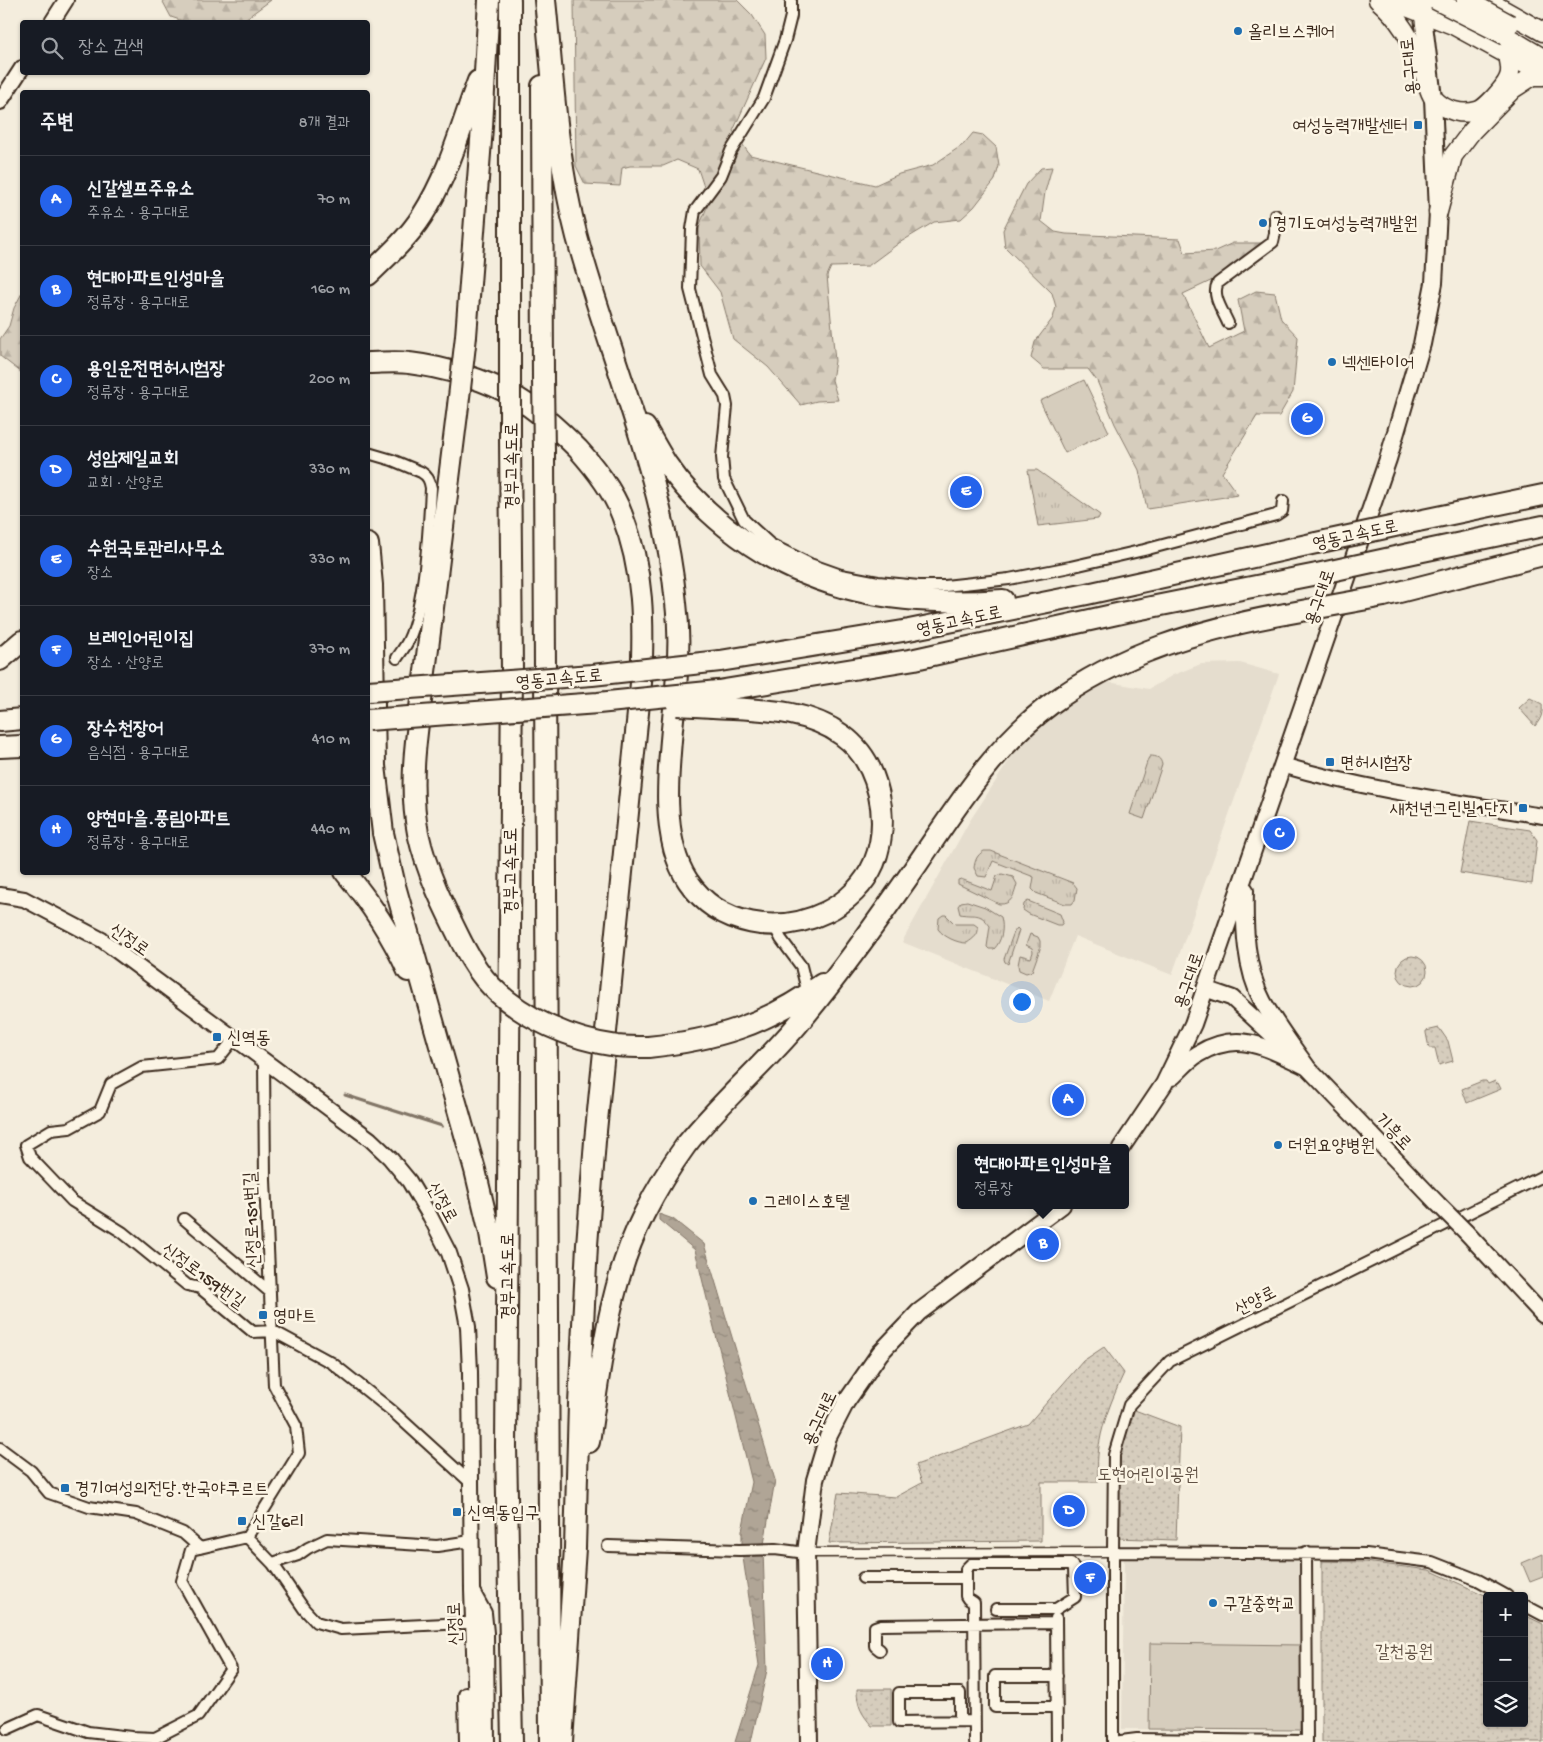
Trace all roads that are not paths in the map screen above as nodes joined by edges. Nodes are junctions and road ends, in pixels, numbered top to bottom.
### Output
1 (66, 0) edge
2 (489, 0) edge
3 (510, 0) edge
4 (543, 0) edge
5 (791, 0) edge
6 (1378, 0) edge
7 (1389, 0) edge
8 (1435, 0) edge
9 (1466, 0) edge
10 (1486, 0) edge
11 (1422, 7) edge
12 (1501, 9) junction
13 (53, 20) edge
14 (1508, 30) junction
15 (1542, 34) edge
16 (1484, 42) junction
17 (1508, 56) junction
18 (1543, 58) edge
19 (485, 63) junction
20 (20, 71) edge
21 (1543, 75) edge
22 (1433, 98) junction
23 (0, 102) edge
24 (1438, 212) junction
25 (1275, 215) dead end
26 (370, 273) edge
27 (1228, 323) dead end
28 (370, 363) edge
29 (623, 383) junction
30 (370, 454) edge
31 (1543, 495) edge
32 (1283, 501) dead end
33 (1543, 526) edge
34 (1543, 555) edge
35 (370, 564) edge
36 (1087, 594) junction
37 (20, 643) edge
38 (398, 658) dead end
39 (0, 660) edge
40 (370, 684) edge
41 (416, 689) junction
42 (370, 691) edge
43 (716, 698) junction
44 (20, 720) edge
45 (370, 720) edge
46 (0, 721) edge
47 (1, 747) edge
48 (20, 747) edge
49 (1282, 765) junction
50 (1543, 816) edge
51 (347, 875) edge
52 (1245, 875) junction
53 (0, 895) edge
54 (774, 925) junction
55 (863, 942) junction
56 (1206, 989) junction
57 (808, 994) junction
58 (234, 1039) junction
59 (444, 1059) junction
60 (264, 1061) junction
61 (1306, 1066) junction
62 (1164, 1084) junction
63 (1124, 1144) edge
64 (1543, 1176) edge
65 (1057, 1209) edge
66 (184, 1219) dead end
67 (270, 1292) junction
68 (1543, 1315) edge
69 (273, 1331) junction
70 (506, 1376) junction
71 (0, 1448) edge
72 (470, 1482) junction
73 (247, 1537) junction
74 (471, 1541) junction
75 (608, 1546) dead end
76 (200, 1548) junction
77 (575, 1548) junction
78 (1113, 1552) junction
79 (1306, 1552) junction
80 (806, 1553) junction
81 (273, 1564) junction
82 (863, 1578) dead end
83 (966, 1578) junction
84 (472, 1590) junction
85 (1500, 1592) edge
86 (1528, 1607) edge
87 (1056, 1609) junction
88 (996, 1610) dead end
89 (1543, 1615) edge
90 (466, 1623) junction
91 (1056, 1623) junction
92 (974, 1624) junction
93 (880, 1650) dead end
94 (1057, 1676) junction
95 (1057, 1708) junction
96 (960, 1721) junction
97 (975, 1721) junction
98 (7, 1729) dead end
99 (477, 1741) edge
100 (512, 1742) edge
101 (550, 1742) edge
102 (562, 1742) edge
103 (809, 1742) edge
104 (975, 1742) edge
105 (1057, 1742) edge
106 (1114, 1742) edge
107 (1307, 1742) edge

1 - 13 street
2 - 19 highway
3 - 70 highway, 경부고속도로, bridge
4 - 29 highway
4 - 101 highway, 경부고속도로, bridge
5 - 32 street
6 - 22 highway
7 - 11 highway
8 - 14 highway, bridge
9 - 14 highway, bridge
10 - 12 highway
11 - 16 highway
11 - 22 main road, 용구대로
12 - 15 highway
12 - 16 highway
14 - 15 highway
14 - 18 highway
16 - 17 highway
17 - 21 highway
17 - 22 highway
19 - 26 highway
19 - 57 highway, bridge
20 - 23 street
21 - 24 highway
22 - 24 main road, 용구대로
24 - 49 main road, 용구대로
25 - 27 street
28 - 77 highway
29 - 36 highway
29 - 54 highway
30 - 38 street
31 - 36 highway, 영동고속도로, bridge
33 - 43 highway, 영동고속도로, bridge
34 - 55 highway, bridge
35 - 59 highway
36 - 41 highway, 영동고속도로, bridge
37 - 39 highway
40 - 41 highway, bridge
41 - 42 highway, 영동고속도로, bridge
43 - 45 highway, 영동고속도로, bridge
43 - 54 highway
44 - 46 highway
47 - 48 highway
49 - 50 street
49 - 52 main road, 용구대로
51 - 59 highway
52 - 56 main road, 용구대로
52 - 61 main road
53 - 58 street, 신정로
54 - 57 street
55 - 57 highway
55 - 77 highway
56 - 61 main road, 기흥로
56 - 62 main road, 용구대로
58 - 60 street, 신정로
58 - 69 street, 신정로159번길
59 - 70 highway
60 - 67 street, 신정로151번길
60 - 72 street, 신정로
61 - 62 main road
61 - 68 main road, 기흥로, bridge
62 - 63 main road, 용구대로
64 - 78 street, 산양로
65 - 80 main road, 용구대로
66 - 67 street
67 - 69 street, 신정로151번길
69 - 72 street, 신정로159번길
69 - 73 street, 신정로151번길
70 - 100 highway, 경부고속도로
71 - 76 street
72 - 74 street, 신정로
73 - 76 street
73 - 81 street
74 - 81 street
74 - 84 street, 신정로
75 - 80 street
76 - 98 street
77 - 102 highway
78 - 79 street
78 - 80 street
78 - 106 street, 산양로
79 - 85 street
79 - 107 street
80 - 103 main road, 용구대로
81 - 90 street
82 - 83 street
83 - 87 street
83 - 92 street
84 - 90 street
84 - 99 street, 신정로
86 - 89 street
87 - 88 street
87 - 91 street
90 - 99 street
91 - 92 street
91 - 94 street
92 - 93 street
92 - 97 street
94 - 95 street
94 - 95 street
95 - 105 street
96 - 96 street
96 - 97 street
97 - 104 street
106 - 107 street

